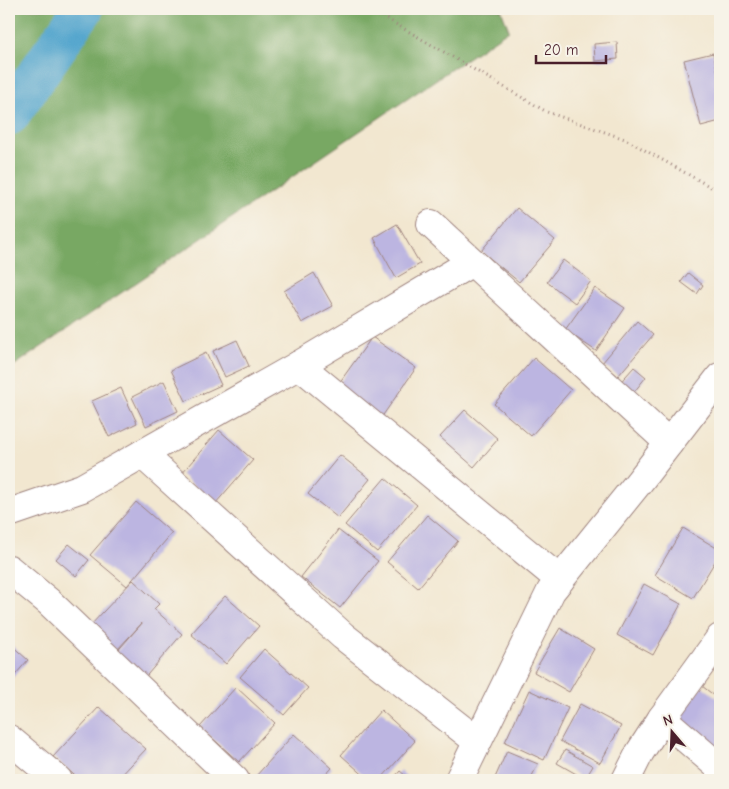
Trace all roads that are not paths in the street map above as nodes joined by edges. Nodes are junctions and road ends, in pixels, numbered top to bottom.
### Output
1 (431, 224) dead end
2 (472, 262) junction
3 (299, 365) junction
4 (717, 390) edge
5 (669, 443) junction
6 (142, 454) junction
7 (9, 513) edge
8 (9, 569) edge
9 (560, 580) junction
10 (720, 638) edge
11 (662, 718) junction
12 (9, 739) edge
13 (477, 741) junction
14 (720, 768) edge
15 (58, 780) edge
16 (235, 780) edge
17 (459, 780) edge
18 (626, 780) edge

1 - 2 street
2 - 3 street
2 - 5 street
3 - 6 street
3 - 9 street
4 - 5 street
5 - 9 street
6 - 7 street
6 - 13 street
8 - 16 street
9 - 13 street
10 - 11 street
11 - 14 street
11 - 18 street
12 - 15 street
13 - 17 street

